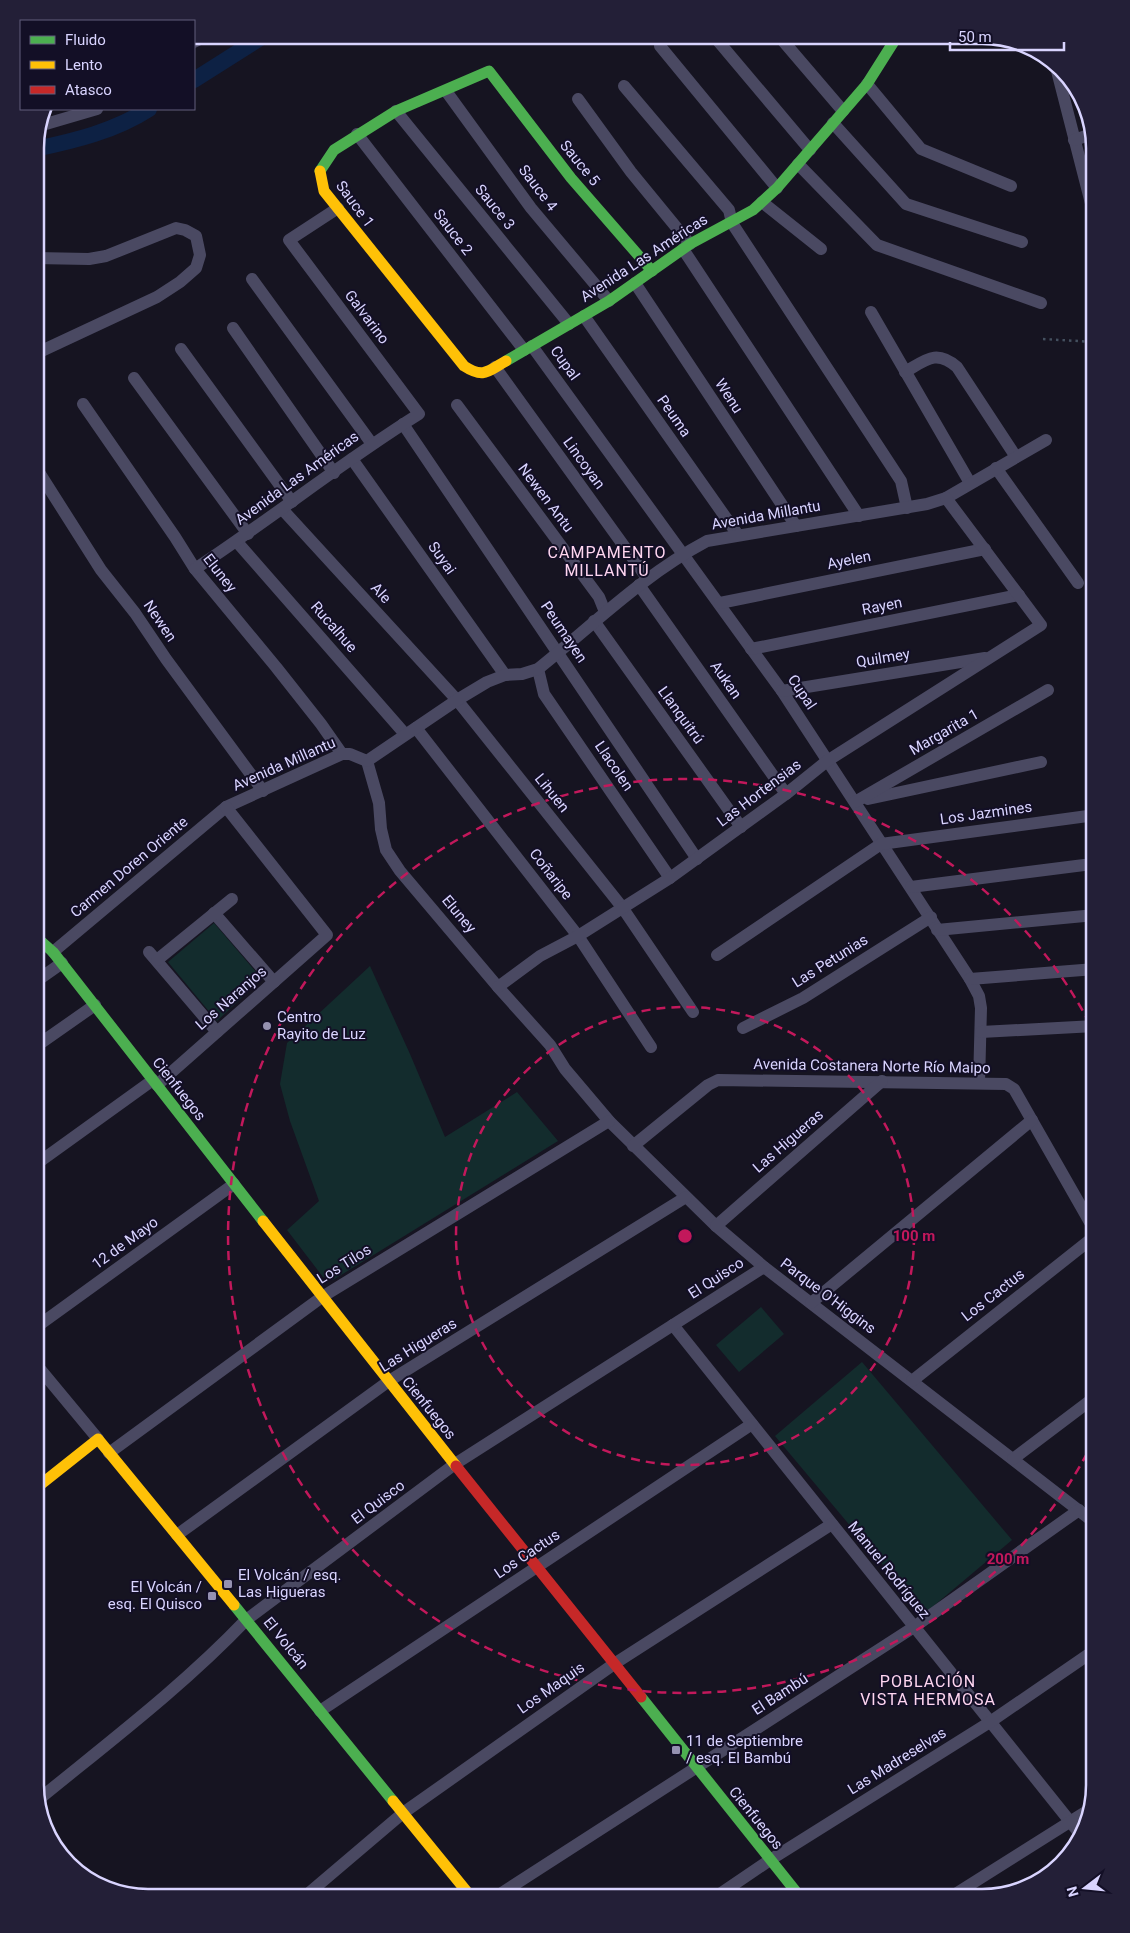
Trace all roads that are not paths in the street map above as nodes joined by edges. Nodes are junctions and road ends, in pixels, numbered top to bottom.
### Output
1 (721, 44) edge
2 (786, 44) edge
3 (889, 44) edge
4 (660, 46) dead end
5 (489, 71) joint
6 (867, 84) junction
7 (624, 86) dead end
8 (1066, 87) edge
9 (446, 91) junction
10 (578, 99) dead end
11 (94, 110) edge
12 (396, 111) junction
13 (843, 111) junction
14 (833, 123) junction
15 (47, 124) edge
16 (357, 134) junction
17 (1085, 136) edge
18 (1074, 140) junction
19 (810, 150) junction
20 (798, 164) junction
21 (1086, 178) edge
22 (1011, 186) dead end
23 (777, 188) junction
24 (762, 202) junction
25 (338, 208) junction
26 (732, 223) junction
27 (1022, 242) dead end
28 (687, 247) junction
29 (821, 249) dead end
30 (44, 258) edge
31 (652, 271) junction
32 (252, 279) dead end
33 (635, 284) junction
34 (609, 301) junction
35 (1041, 303) dead end
36 (871, 312) dead end
37 (584, 316) junction
38 (569, 324) junction
39 (233, 328) dead end
40 (181, 348) dead end
41 (528, 348) junction
42 (44, 350) edge
43 (490, 370) junction
44 (905, 372) junction
45 (134, 378) dead end
46 (83, 404) dead end
47 (458, 406) dead end
48 (419, 414) joint
49 (403, 424) junction
50 (1046, 440) dead end
51 (372, 444) junction
52 (1016, 457) junction
53 (352, 459) junction
54 (996, 468) junction
55 (334, 473) junction
56 (44, 480) edge
57 (970, 483) junction
58 (946, 498) junction
59 (287, 505) junction
60 (907, 508) junction
61 (859, 516) junction
62 (796, 526) junction
63 (738, 535) junction
64 (242, 538) junction
65 (986, 549) junction
66 (683, 553) junction
67 (195, 570) junction
68 (643, 581) junction
69 (1078, 583) dead end
70 (1019, 595) junction
71 (720, 603) junction
72 (605, 612) junction
73 (594, 621) junction
74 (751, 649) junction
75 (559, 653) junction
76 (990, 657) junction
77 (538, 669) junction
78 (505, 675) junction
79 (1048, 690) dead end
80 (782, 691) junction
81 (457, 700) junction
82 (411, 731) junction
83 (342, 754) junction
84 (367, 761) junction
85 (827, 761) junction
86 (1041, 762) dead end
87 (263, 791) junction
88 (786, 794) junction
89 (855, 802) junction
90 (226, 807) junction
91 (1086, 816) edge
92 (741, 827) junction
93 (881, 844) junction
94 (698, 859) junction
95 (1084, 865) dead end
96 (670, 878) junction
97 (912, 887) junction
98 (232, 899) dead end
99 (622, 907) junction
100 (214, 913) junction
101 (1086, 916) edge
102 (931, 917) junction
103 (937, 930) junction
104 (578, 936) junction
105 (44, 944) edge
106 (53, 952) junction
107 (718, 955) dead end
108 (62, 963) junction
109 (1086, 970) edge
110 (44, 976) edge
111 (970, 979) junction
112 (274, 982) junction
113 (498, 987) junction
114 (95, 1005) junction
115 (693, 1012) dead end
116 (1086, 1026) edge
117 (744, 1028) dead end
118 (217, 1032) junction
119 (980, 1032) junction
120 (44, 1041) edge
121 (651, 1047) dead end
122 (564, 1069) joint
123 (882, 1081) junction
124 (155, 1083) junction
125 (979, 1083) junction
126 (1032, 1120) junction
127 (608, 1121) junction
128 (633, 1146) junction
129 (44, 1159) edge
130 (234, 1184) junction
131 (686, 1196) junction
132 (1086, 1215) edge
133 (716, 1226) junction
134 (1086, 1243) edge
135 (764, 1267) junction
136 (322, 1297) junction
137 (811, 1303) junction
138 (44, 1321) edge
139 (673, 1325) junction
140 (44, 1373) edge
141 (912, 1380) junction
142 (389, 1381) junction
143 (1086, 1404) edge
144 (752, 1424) junction
145 (98, 1439) junction
146 (110, 1453) junction
147 (1014, 1459) junction
148 (455, 1464) junction
149 (44, 1477) edge
150 (47, 1480) junction
151 (44, 1482) edge
152 (1079, 1510) junction
153 (1086, 1516) edge
154 (832, 1524) junction
155 (177, 1535) junction
156 (536, 1567) junction
157 (246, 1620) junction
158 (914, 1627) junction
159 (1086, 1656) edge
160 (614, 1664) junction
161 (320, 1711) junction
162 (990, 1722) junction
163 (696, 1768) junction
164 (45, 1795) edge
165 (403, 1813) junction
166 (1082, 1814) edge
167 (1071, 1822) junction
168 (1076, 1829) edge
169 (770, 1860) junction
170 (313, 1889) edge
171 (465, 1889) edge
172 (508, 1889) edge
173 (727, 1889) edge
174 (794, 1889) edge
175 (963, 1889) edge

1 - 19 street
2 - 13 street
3 - 6 street, Avenida Las Américas
4 - 23 street
5 - 9 street, Sauce 1
5 - 31 street, Sauce 5
6 - 13 street, Avenida Las Américas
6 - 22 street
7 - 26 street
8 - 18 street
9 - 12 street, Sauce 1
9 - 34 street, Sauce 4
10 - 28 street
11 - 15 street
12 - 16 street, Sauce 1
12 - 38 street, Sauce 3
13 - 14 street, Avenida Las Américas
14 - 19 street, Avenida Las Américas
14 - 27 street
16 - 25 street, Sauce 1
16 - 41 street, Sauce 2
17 - 18 street
18 - 21 street
19 - 20 street, Avenida Las Américas
20 - 23 street, Avenida Las Américas
20 - 35 street
23 - 24 street, Avenida Las Américas
24 - 26 street, Avenida Las Américas
24 - 29 street
25 - 43 street, Sauce 1
25 - 48 street, Galvarino
26 - 28 street, Avenida Las Américas
26 - 60 street
28 - 31 street, Avenida Las Américas
28 - 61 street
30 - 42 street
31 - 33 street, Avenida Las Américas
32 - 51 street
33 - 34 street, Avenida Las Américas
33 - 62 street, Wenu
34 - 37 street, Avenida Las Américas
36 - 44 street
37 - 38 street, Avenida Las Américas
37 - 63 street, Peuma
38 - 41 street, Avenida Las Américas
39 - 55 street
40 - 59 street, Ale
41 - 43 street, Avenida Las Américas
41 - 66 street, Cupal
43 - 68 street, Lincoyan
44 - 52 street
44 - 57 street
45 - 64 street, Rucalhue
46 - 67 street, Eluney
47 - 72 street, Newen Antu
48 - 49 street, Avenida Las Américas
49 - 51 street, Avenida Las Américas
49 - 75 street, Peumayen
50 - 52 street, Avenida Millantu
51 - 53 street, Avenida Las Américas
52 - 54 street, Avenida Millantu
53 - 55 street, Avenida Las Américas
53 - 78 street, Suyai
54 - 57 street, Avenida Millantu
54 - 69 street
55 - 59 street, Avenida Las Américas
56 - 87 street, Newen
57 - 58 street, Avenida Millantu
58 - 60 street, Avenida Millantu
58 - 65 street
59 - 64 street, Avenida Las Américas
59 - 81 street, Ale
60 - 61 street, Avenida Millantu
61 - 62 street, Avenida Millantu
62 - 63 street, Avenida Millantu
63 - 66 street, Avenida Millantu
64 - 67 street, Avenida Las Américas
64 - 82 street, Rucalhue
65 - 70 street
65 - 71 street, Ayelen
66 - 68 street, Avenida Millantu
66 - 71 street, Cupal
67 - 83 street, Eluney
68 - 72 street, Avenida Millantu
68 - 88 street, Aukan
70 - 74 street, Rayen
70 - 76 street, Las Hortensias
71 - 74 street, Cupal
72 - 73 street, Avenida Millantu
73 - 75 street, Avenida Millantu
73 - 92 street, Llanquitrú
74 - 80 street, Cupal
75 - 77 street, Avenida Millantu
75 - 94 street, Peumayen
76 - 80 street, Quilmey
76 - 85 street, Las Hortensias
77 - 78 street, Avenida Millantu
77 - 96 street, Llacolen
78 - 81 street, Avenida Millantu
79 - 89 street, Margarita 1
80 - 85 street, Cupal
81 - 82 street, Avenida Millantu
81 - 99 street, Lihuen
82 - 84 street, Avenida Millantu
82 - 104 street, Coñaripe
83 - 84 street, Avenida Millantu
83 - 87 street, Avenida Millantu
84 - 113 street, Eluney
85 - 88 street, Las Hortensias
85 - 89 street, Cupal
86 - 89 street
87 - 90 street, Avenida Millantu
88 - 92 street, Las Hortensias
89 - 93 street, Cupal
90 - 106 street, Carmen Doren Oriente
90 - 112 street, Los Naranjos
91 - 93 street, Los Jazmines
92 - 94 street, Las Hortensias
93 - 97 street, Cupal
93 - 107 street
94 - 96 street, Las Hortensias
95 - 97 street
96 - 99 street, Las Hortensias
97 - 102 street, Cupal
98 - 100 street
99 - 104 street, Las Hortensias
99 - 115 street, Lihuen
100 - 112 street
100 - 118 street
101 - 103 street
102 - 103 street, Cupal
102 - 117 street, Las Petunias
103 - 111 street, Cupal
104 - 113 street, Las Hortensias
104 - 121 street, Coñaripe
105 - 106 street, Cienfuegos
106 - 108 street, Cienfuegos
108 - 110 street
108 - 114 street, Cienfuegos
109 - 111 street
111 - 119 street, Cupal
112 - 118 street, Los Naranjos
113 - 122 street, Eluney
114 - 120 street
114 - 124 street, Cienfuegos
116 - 119 street
118 - 124 street, Los Naranjos
119 - 125 street, Cupal
122 - 127 street, Parque O'Higgins
123 - 125 street, Avenida Costanera Norte Río Maipo
123 - 128 street, Avenida Costanera Norte Río Maipo
123 - 133 street, Las Higueras
124 - 129 street, Los Naranjos
124 - 130 street, Cienfuegos
125 - 126 street, Avenida Costanera Norte Río Maipo
126 - 132 street, Avenida Costanera Norte Río Maipo
126 - 137 street
127 - 128 street, Parque O'Higgins
127 - 136 street, Los Tilos
128 - 131 street, Parque O'Higgins
130 - 136 street, Cienfuegos
130 - 138 street, 12 de Mayo
131 - 133 street, Parque O'Higgins
131 - 142 street, Las Higueras
133 - 135 street, Parque O'Higgins
134 - 141 street, Los Cactus
135 - 137 street, Parque O'Higgins
135 - 139 street, El Quisco
136 - 142 street, Cienfuegos
136 - 146 street, Los Tilos
137 - 141 street, Parque O'Higgins
139 - 144 street, Manuel Rodríguez
139 - 148 street, El Quisco
140 - 145 street, El Volcán
141 - 147 street, Parque O'Higgins
142 - 148 street, Cienfuegos
142 - 155 street, Las Higueras
143 - 147 street
144 - 154 street, Manuel Rodríguez
144 - 156 street, Los Cactus
145 - 146 street, El Volcán
145 - 150 street
146 - 155 street, El Volcán
147 - 152 street, Parque O'Higgins
148 - 156 street, Cienfuegos
148 - 157 street, El Quisco
149 - 150 lane
150 - 151 street
152 - 153 street, Parque O'Higgins
152 - 158 street, El Bambú
154 - 158 street, Manuel Rodríguez
154 - 160 street, Los Maquis
155 - 157 street, El Volcán
156 - 160 street, Cienfuegos
156 - 161 street, Los Cactus
157 - 161 street, El Volcán
157 - 164 street, El Quisco
158 - 162 street, Manuel Rodríguez
158 - 163 street, El Bambú
159 - 162 street, Las Madreselvas
160 - 163 street, Cienfuegos
160 - 165 street, Los Maquis
161 - 165 street, El Volcán
162 - 167 street, Manuel Rodríguez
162 - 169 street, Las Madreselvas
163 - 169 street, Cienfuegos
163 - 172 street, El Bambú
165 - 170 street, Los Maquis
165 - 171 street, El Volcán
166 - 167 street
167 - 168 street, Manuel Rodríguez
167 - 175 street
169 - 173 street, Las Madreselvas
169 - 174 street, Cienfuegos

